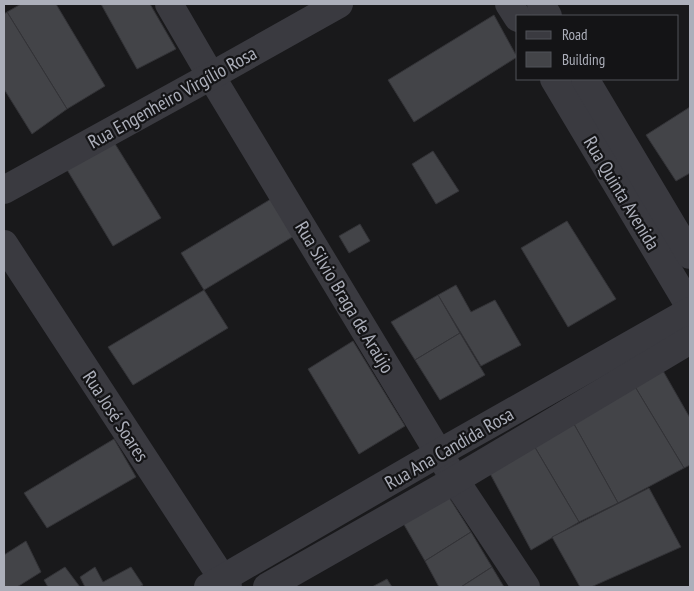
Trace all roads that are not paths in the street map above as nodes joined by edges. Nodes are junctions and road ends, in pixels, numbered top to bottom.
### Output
1 (169, 4) edge
2 (339, 4) edge
3 (509, 4) edge
4 (541, 4) edge
5 (516, 15) edge
6 (547, 15) edge
7 (211, 76) junction
8 (555, 80) edge
9 (586, 80) edge
10 (4, 190) edge
11 (4, 244) edge
12 (690, 255) edge
13 (690, 309) edge
14 (690, 340) edge
15 (439, 453) junction
16 (455, 480) junction
17 (220, 585) edge
18 (267, 587) edge
19 (526, 587) edge

1 - 7 street, Rua Silvio Braga de Araújo
2 - 7 street, Rua Engenheiro Virgílio Rosa
3 - 5 street
4 - 6 street
7 - 10 street, Rua Engenheiro Virgílio Rosa
7 - 15 street, Rua Silvio Braga de Araújo
8 - 13 street, Rua Quinta Avenida
9 - 12 street, Rua Quinta Avenida
11 - 17 street, Rua José Soares
13 - 15 street, Rua Ana Candida Rosa
14 - 16 street, Rua Ana Candida Rosa
15 - 16 street, Rua Silvio Braga de Araújo
15 - 17 street, Rua Ana Candida Rosa
16 - 18 street, Rua Ana Candida Rosa
16 - 19 street, Rua Silvio Braga de Araújo

